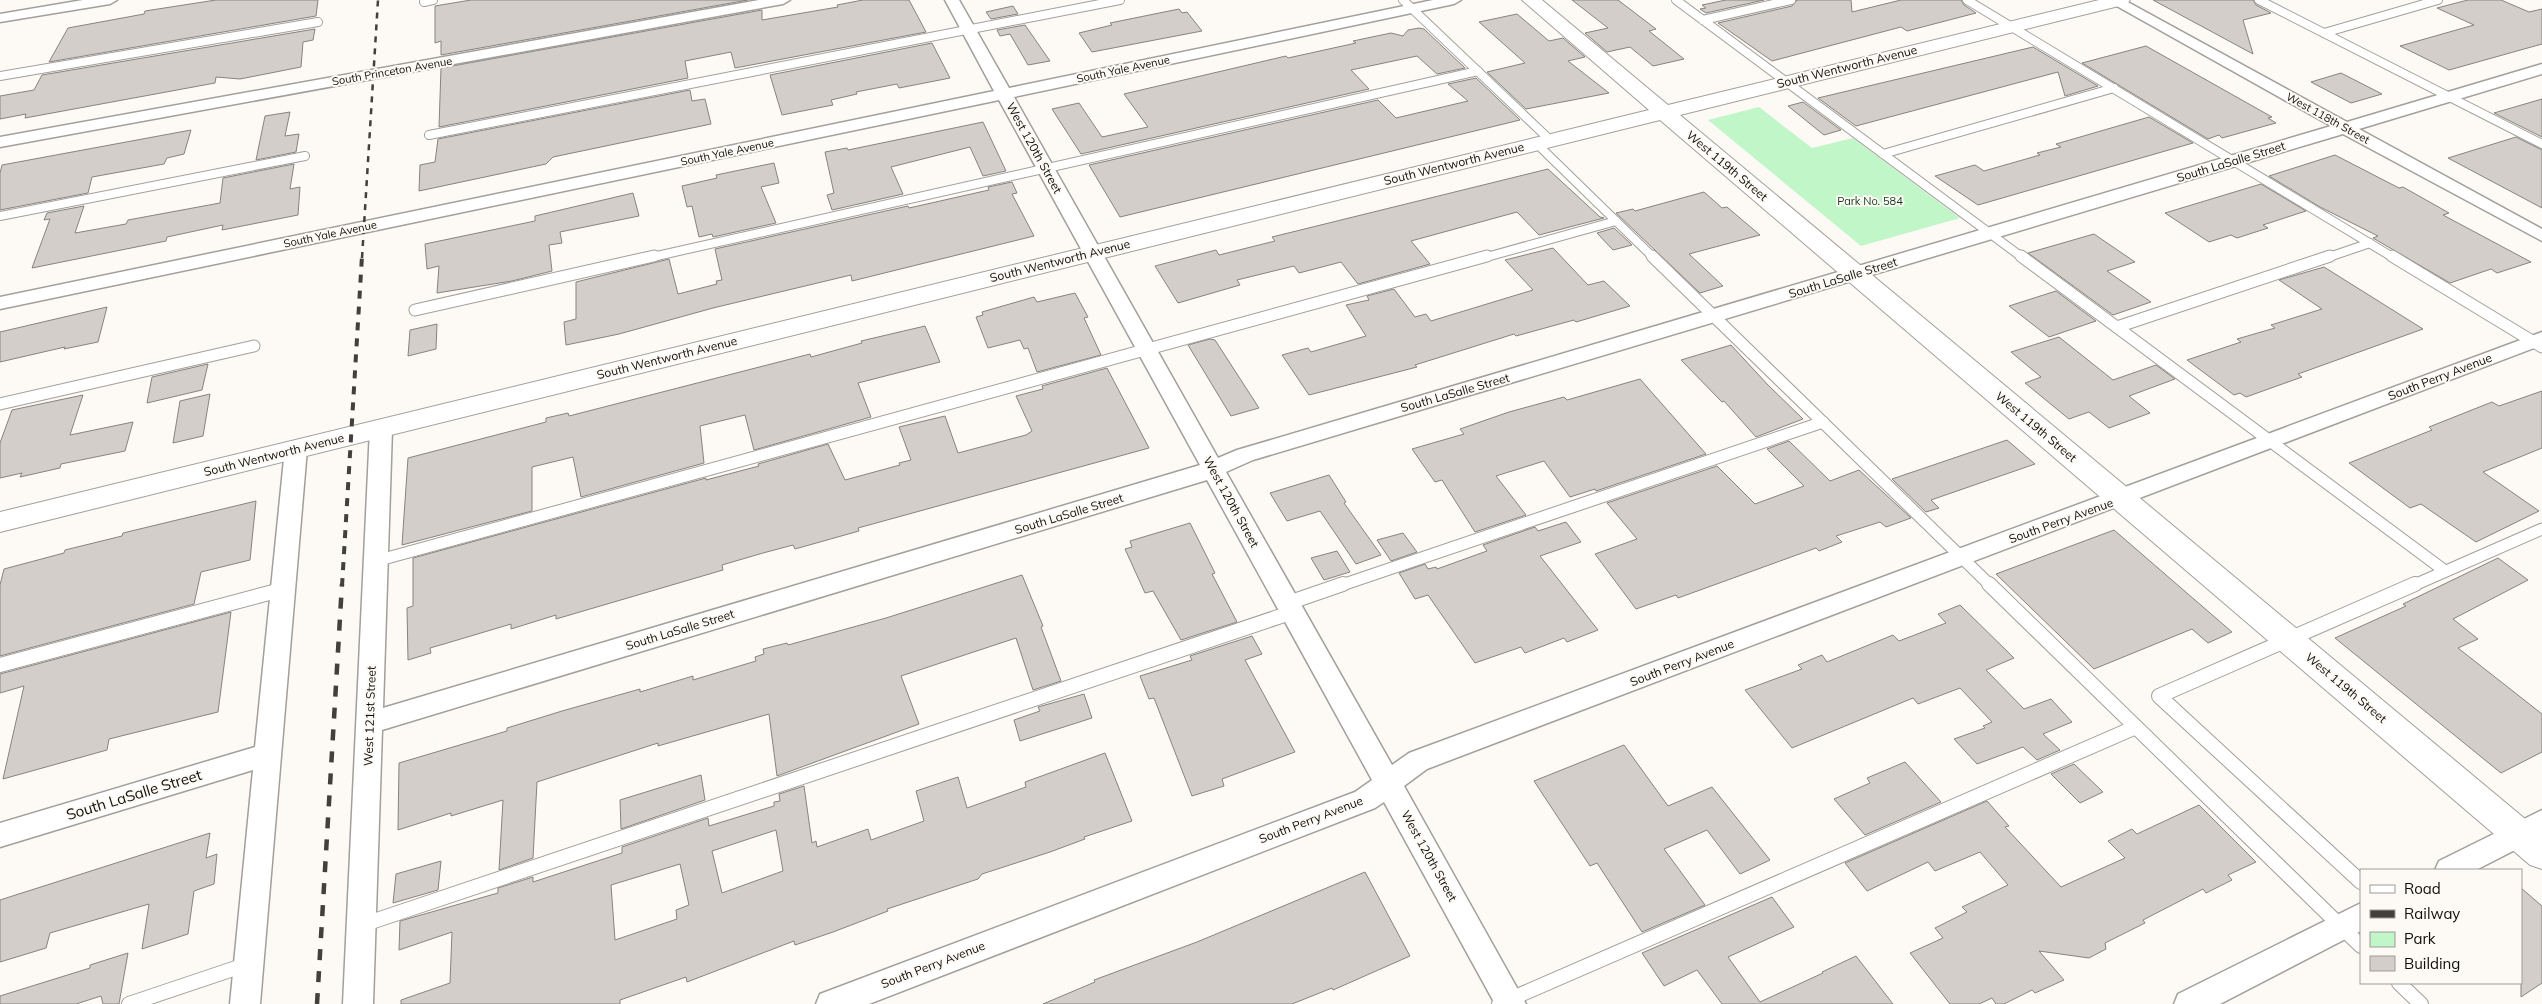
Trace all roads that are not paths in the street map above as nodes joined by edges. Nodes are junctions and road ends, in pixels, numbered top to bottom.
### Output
1 (110, 0) edge
2 (433, 0) edge
3 (783, 0) edge
4 (952, 0) edge
5 (1120, 0) edge
6 (1454, 0) edge
7 (1531, 0) edge
8 (1676, 0) edge
9 (1791, 0) edge
10 (1968, 0) edge
11 (2116, 0) edge
12 (2259, 0) edge
13 (2438, 0) edge
14 (424, 2) dead end
15 (1408, 4) edge
16 (0, 18) edge
17 (1703, 20) junction
18 (318, 22) dead end
19 (2012, 27) junction
20 (968, 30) junction
21 (2324, 33) junction
22 (2542, 69) edge
23 (1478, 71) junction
24 (0, 76) edge
25 (1786, 82) junction
26 (2114, 88) junction
27 (1004, 94) junction
28 (2449, 97) junction
29 (1663, 112) junction
30 (2345, 128) junction
31 (429, 135) dead end
32 (0, 142) edge
33 (1543, 142) junction
34 (2542, 144) edge
35 (1883, 154) junction
36 (305, 156) dead end
37 (2234, 161) junction
38 (1045, 167) junction
39 (0, 216) edge
40 (1616, 221) junction
41 (1991, 234) junction
42 (2542, 236) edge
43 (2370, 243) junction
44 (1093, 253) junction
45 (1855, 275) junction
46 (0, 303) edge
47 (414, 310) dead end
48 (1714, 316) junction
49 (2117, 327) junction
50 (2539, 342) edge
51 (254, 346) dead end
52 (1146, 350) junction
53 (0, 404) edge
54 (1824, 422) junction
55 (381, 429) junction
56 (2272, 441) junction
57 (296, 449) junction
58 (1212, 468) junction
59 (2121, 498) junction
60 (0, 522) edge
61 (2542, 529) edge
62 (1962, 558) junction
63 (376, 561) junction
64 (2445, 572) junction
65 (284, 589) junction
66 (1290, 608) junction
67 (2288, 640) junction
68 (0, 665) edge
69 (369, 723) junction
70 (2136, 727) junction
71 (268, 754) junction
72 (1388, 783) junction
73 (2530, 828) edge
74 (0, 835) edge
75 (2542, 854) edge
76 (2451, 869) edge
77 (2360, 881) edge
78 (362, 925) junction
79 (2354, 929) edge
80 (248, 964) junction
81 (2400, 984) edge
82 (1506, 1002) edge
83 (129, 1004) edge
84 (244, 1004) edge
85 (358, 1004) edge
86 (831, 1004) edge
87 (2189, 1004) edge
88 (2421, 1004) edge

1 - 16 street
2 - 14 lane
3 - 32 street, South Princeton Avenue
4 - 20 street, West 120th Street
5 - 20 lane
6 - 15 street, South Yale Avenue
7 - 29 street, West 119th Street
8 - 17 lane
9 - 17 lane
10 - 19 lane
11 - 19 street, South Wentworth Avenue
11 - 30 street, West 118th Street
12 - 21 lane
13 - 21 lane
15 - 23 lane
15 - 27 street, South Yale Avenue
17 - 25 lane
18 - 24 lane
19 - 25 street, South Wentworth Avenue
19 - 26 lane
20 - 27 street, West 120th Street
20 - 31 lane
21 - 28 lane
22 - 28 street, South LaSalle Street
23 - 33 lane
23 - 38 lane
25 - 29 street, South Wentworth Avenue
25 - 35 lane
26 - 35 lane
26 - 37 lane
27 - 38 street, West 120th Street
27 - 46 street, South Yale Avenue
28 - 30 street, South LaSalle Street
28 - 34 lane
29 - 33 street, South Wentworth Avenue
29 - 45 street, West 119th Street
30 - 37 street, South LaSalle Street
30 - 42 street, West 118th Street
33 - 40 lane
33 - 44 street, South Wentworth Avenue
35 - 41 lane
36 - 39 lane
37 - 41 street, South LaSalle Street
37 - 43 lane
38 - 44 street, West 120th Street
38 - 47 lane
40 - 48 lane
40 - 52 lane
41 - 45 street, South LaSalle Street
41 - 49 lane
43 - 49 lane
43 - 50 lane
44 - 52 street, West 120th Street
44 - 55 street, South Wentworth Avenue
45 - 48 street, South LaSalle Street
45 - 59 street, West 119th Street
48 - 54 lane
48 - 58 street, South LaSalle Street
49 - 56 lane
50 - 56 street, South Perry Avenue
51 - 53 lane
52 - 58 street, West 120th Street
52 - 63 lane
54 - 62 lane
54 - 66 lane
55 - 57 street, South Wentworth Avenue
55 - 63 street, West 121st Street
56 - 59 street, South Perry Avenue
56 - 64 lane
57 - 60 street, South Wentworth Avenue
57 - 65 street
58 - 66 street, West 120th Street
58 - 69 street, South LaSalle Street
59 - 62 street, South Perry Avenue
59 - 67 street, West 119th Street
61 - 64 lane
62 - 70 lane
62 - 72 street, South Perry Avenue
63 - 69 street, West 121st Street
64 - 67 lane
65 - 68 lane
65 - 71 street
66 - 72 street, West 120th Street
66 - 78 lane
67 - 73 street, West 119th Street
67 - 77 lane
69 - 78 street, West 121st Street
70 - 79 lane
70 - 82 lane
71 - 74 street, South LaSalle Street
71 - 80 street
72 - 82 street, West 120th Street
72 - 86 street, South Perry Avenue
73 - 75 street, West 119th Street
73 - 76 street
78 - 85 street, West 121st Street
79 - 87 street
80 - 83 lane
80 - 84 street
81 - 88 lane

